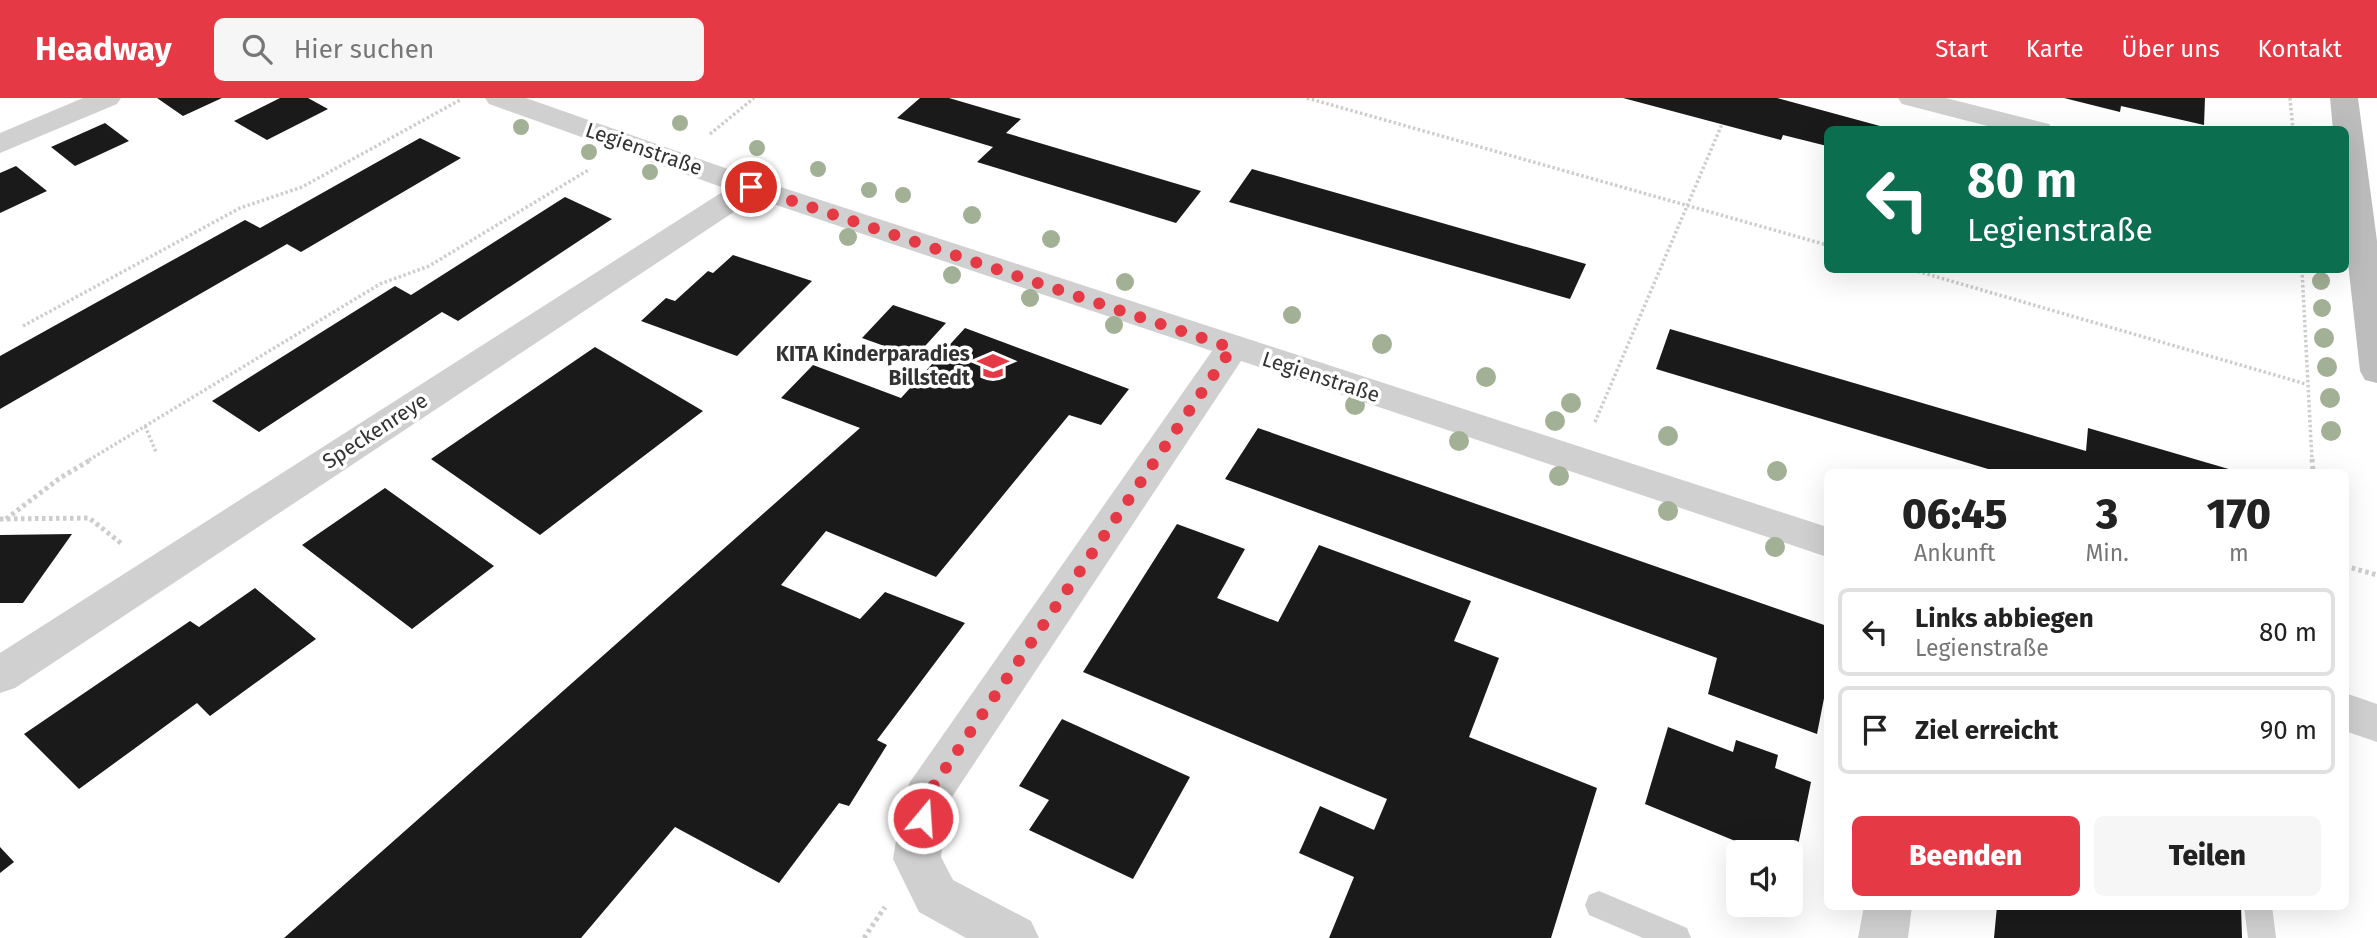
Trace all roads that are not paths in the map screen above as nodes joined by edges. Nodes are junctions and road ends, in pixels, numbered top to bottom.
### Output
1 (107, 98) edge
2 (499, 98) edge
3 (1912, 98) edge
4 (2344, 98) edge
5 (2023, 126) edge
6 (2346, 126) edge
7 (0, 145) edge
8 (751, 187) junction
9 (2349, 189) edge
10 (2350, 207) edge
11 (1232, 348) junction
12 (2377, 371) edge
13 (1824, 541) edge
14 (0, 676) edge
15 (2349, 713) edge
16 (2377, 723) edge
17 (1599, 905) dead end
18 (1888, 910) edge
19 (2258, 910) edge
20 (1014, 938) edge
21 (1676, 938) edge
22 (1884, 938) edge
23 (2262, 938) edge

1 - 7 street
2 - 8 street, Legienstraße
3 - 5 street
4 - 6 street
8 - 11 street, Legienstraße
8 - 14 street, Speckenreye
9 - 10 street
10 - 12 street
11 - 13 street, Legienstraße
11 - 20 street
15 - 16 street
17 - 21 lane
18 - 22 street
19 - 23 lane

